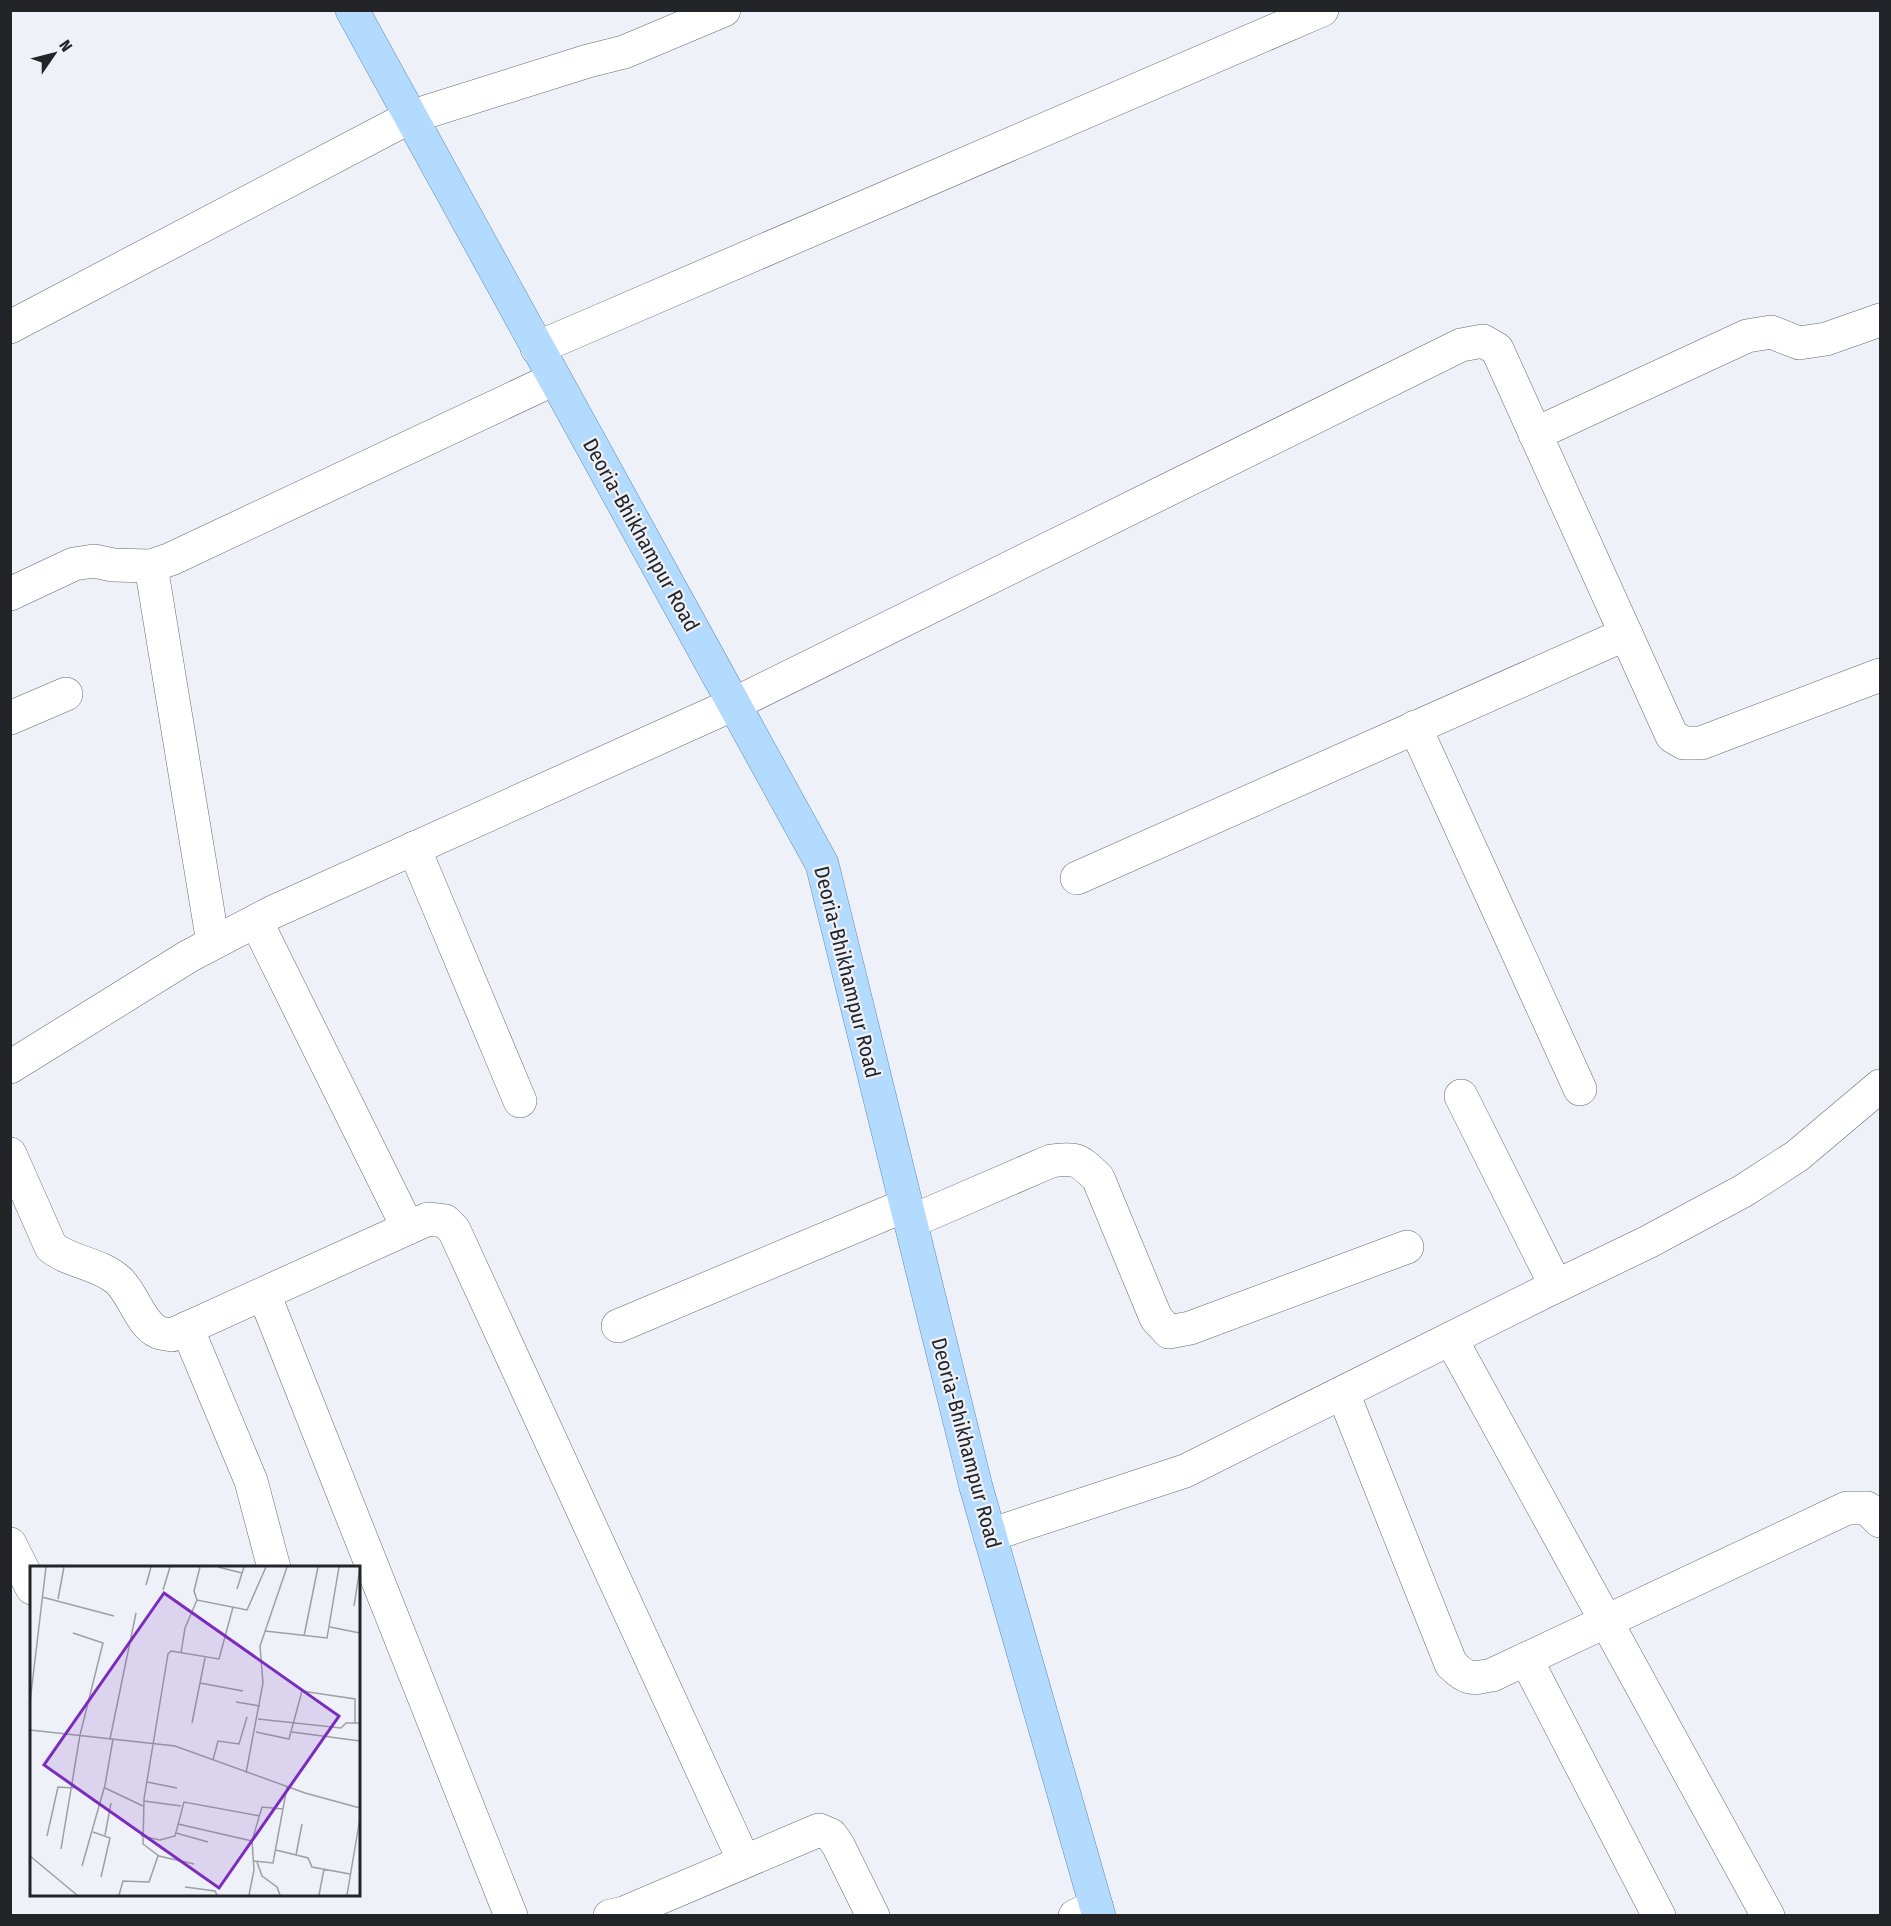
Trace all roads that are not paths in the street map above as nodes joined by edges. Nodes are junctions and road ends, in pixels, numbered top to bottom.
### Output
1 (352, 10) edge
2 (724, 10) edge
3 (1322, 10) edge
4 (410, 117) junction
5 (1881, 320) edge
6 (10, 327) edge
7 (537, 348) junction
8 (554, 379) junction
9 (1535, 434) junction
10 (151, 566) junction
11 (10, 594) edge
12 (1626, 634) junction
13 (1881, 675) edge
14 (66, 694) dead end
15 (734, 704) junction
16 (10, 718) edge
17 (1415, 727) junction
18 (414, 848) junction
19 (1077, 878) dead end
20 (256, 921) junction
21 (213, 943) junction
22 (10, 1067) edge
23 (1881, 1086) edge
24 (1580, 1089) dead end
25 (1461, 1096) dead end
26 (520, 1101) dead end
27 (10, 1154) edge
28 (908, 1214) junction
29 (408, 1228) junction
30 (1407, 1247) dead end
31 (1556, 1286) junction
32 (264, 1294) junction
33 (618, 1326) dead end
34 (187, 1328) junction
35 (1451, 1339) junction
36 (1343, 1393) junction
37 (1881, 1521) edge
38 (990, 1535) junction
39 (10, 1544) edge
40 (273, 1566) edge
41 (30, 1584) edge
42 (1605, 1621) junction
43 (1526, 1659) junction
44 (744, 1861) junction
45 (1090, 1912) edge
46 (511, 1916) edge
47 (610, 1916) edge
48 (873, 1916) edge
49 (1659, 1916) edge
50 (1768, 1916) edge

1 - 4 main road, Deoria-Bhikhampur Road
2 - 4 street
3 - 7 street
4 - 6 street
4 - 7 main road, Deoria-Bhikhampur Road
5 - 9 street
7 - 8 main road, Deoria-Bhikhampur Road
8 - 10 street
8 - 15 main road, Deoria-Bhikhampur Road
9 - 12 street
9 - 15 street
10 - 11 street
10 - 21 street
12 - 13 street
12 - 17 street
14 - 16 street
15 - 18 street
15 - 28 main road, Deoria-Bhikhampur Road
17 - 19 street
17 - 24 street
18 - 20 street
18 - 26 street
20 - 21 street
20 - 29 street
21 - 22 street
23 - 31 street
25 - 31 street
27 - 34 street
28 - 30 street
28 - 33 street
28 - 38 main road, Deoria-Bhikhampur Road
29 - 32 street
29 - 44 street
31 - 35 street
32 - 34 street
32 - 46 street
34 - 40 street
35 - 36 street
35 - 42 street
36 - 38 street
36 - 43 street
37 - 42 street
38 - 45 main road, Deoria-Bhikhampur Road
39 - 41 street
42 - 43 street
42 - 50 street
43 - 49 street
44 - 47 street
44 - 48 street

